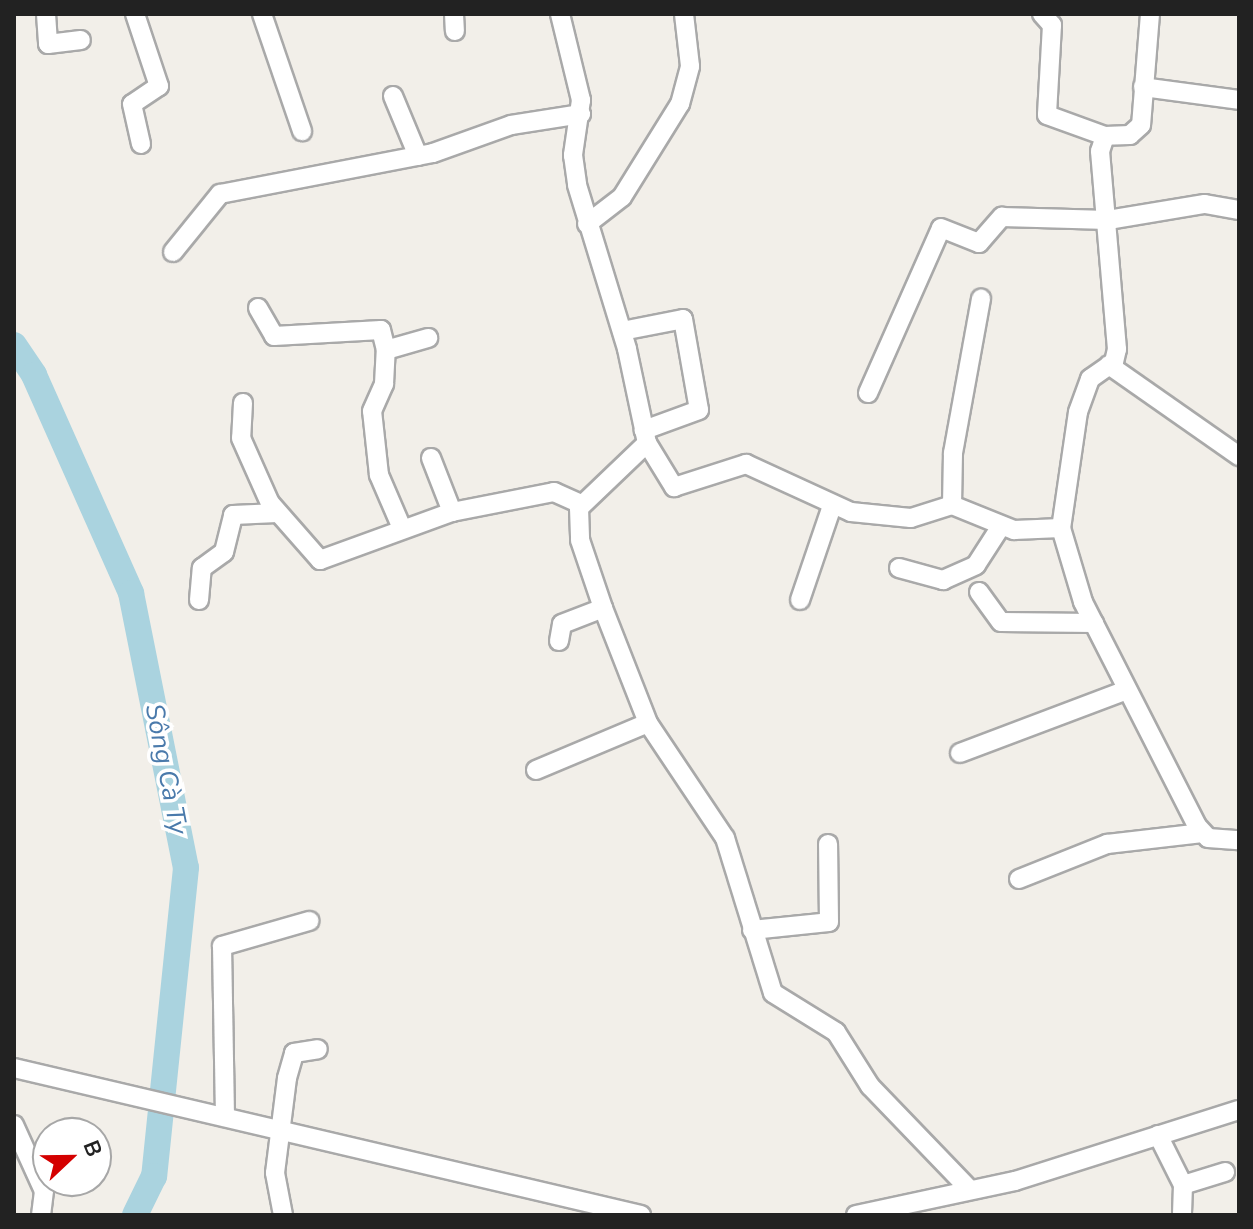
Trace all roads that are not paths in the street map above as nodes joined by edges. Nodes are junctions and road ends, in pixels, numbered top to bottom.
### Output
1 (46, 14) edge
2 (135, 14) edge
3 (262, 14) edge
4 (560, 14) edge
5 (684, 14) edge
6 (1042, 14) edge
7 (1150, 14) edge
8 (81, 40) dead end
9 (1143, 87) junction
10 (393, 96) dead end
11 (1239, 100) edge
12 (581, 114) junction
13 (302, 131) dead end
14 (1105, 136) junction
15 (141, 144) dead end
16 (418, 156) junction
17 (1239, 210) edge
18 (1108, 220) junction
19 (587, 224) junction
20 (173, 252) dead end
21 (981, 299) dead end
22 (258, 308) dead end
23 (622, 331) junction
24 (428, 338) dead end
25 (386, 350) junction
26 (1109, 365) junction
27 (868, 393) dead end
28 (243, 403) dead end
29 (645, 436) junction
30 (1239, 456) edge
31 (431, 458) dead end
32 (581, 504) junction
33 (952, 505) junction
34 (832, 506) junction
35 (452, 512) junction
36 (277, 513) junction
37 (401, 526) junction
38 (1001, 526) junction
39 (1061, 528) junction
40 (899, 568) dead end
41 (979, 592) dead end
42 (199, 600) dead end
43 (800, 600) dead end
44 (603, 608) junction
45 (1094, 623) junction
46 (559, 641) dead end
47 (1124, 691) junction
48 (648, 723) junction
49 (960, 753) dead end
50 (536, 770) dead end
51 (1202, 833) junction
52 (1239, 840) edge
53 (828, 844) dead end
54 (1019, 879) dead end
55 (309, 921) dead end
56 (752, 930) junction
57 (318, 1049) dead end
58 (14, 1068) edge
59 (1239, 1110) edge
60 (220, 1115) junction
61 (14, 1125) edge
62 (279, 1129) junction
63 (1158, 1135) junction
64 (1225, 1172) dead end
65 (1183, 1185) junction
66 (970, 1190) junction
67 (41, 1215) edge
68 (283, 1215) edge
69 (641, 1215) edge
70 (860, 1215) edge
71 (1182, 1215) edge

1 - 8 street
2 - 15 street
3 - 13 street
4 - 12 street
5 - 19 street
6 - 14 street
7 - 9 street
9 - 11 street
9 - 14 street
10 - 16 street
12 - 16 street
12 - 19 street
14 - 18 street
16 - 20 street
17 - 18 street
18 - 26 street
18 - 27 street
19 - 23 street
21 - 33 street
22 - 25 street
23 - 29 street
23 - 29 street
24 - 25 street
25 - 37 street
26 - 30 street
26 - 39 street
28 - 36 street
29 - 32 street
29 - 34 street
31 - 35 street
32 - 35 street
32 - 44 street
33 - 34 street
33 - 38 street
34 - 43 street
35 - 37 street
36 - 37 street
36 - 42 street
38 - 39 street
38 - 40 street
39 - 45 street
41 - 45 street
44 - 46 street
44 - 48 street
45 - 47 street
47 - 49 street
47 - 51 street
48 - 50 street
48 - 56 street
51 - 52 street
51 - 54 street
53 - 56 street
55 - 60 street
56 - 66 street
57 - 62 street
58 - 60 street
59 - 63 street
60 - 62 street
61 - 67 street
62 - 68 street
62 - 69 street
63 - 65 street
63 - 66 street
64 - 65 street
65 - 71 street
66 - 70 street

